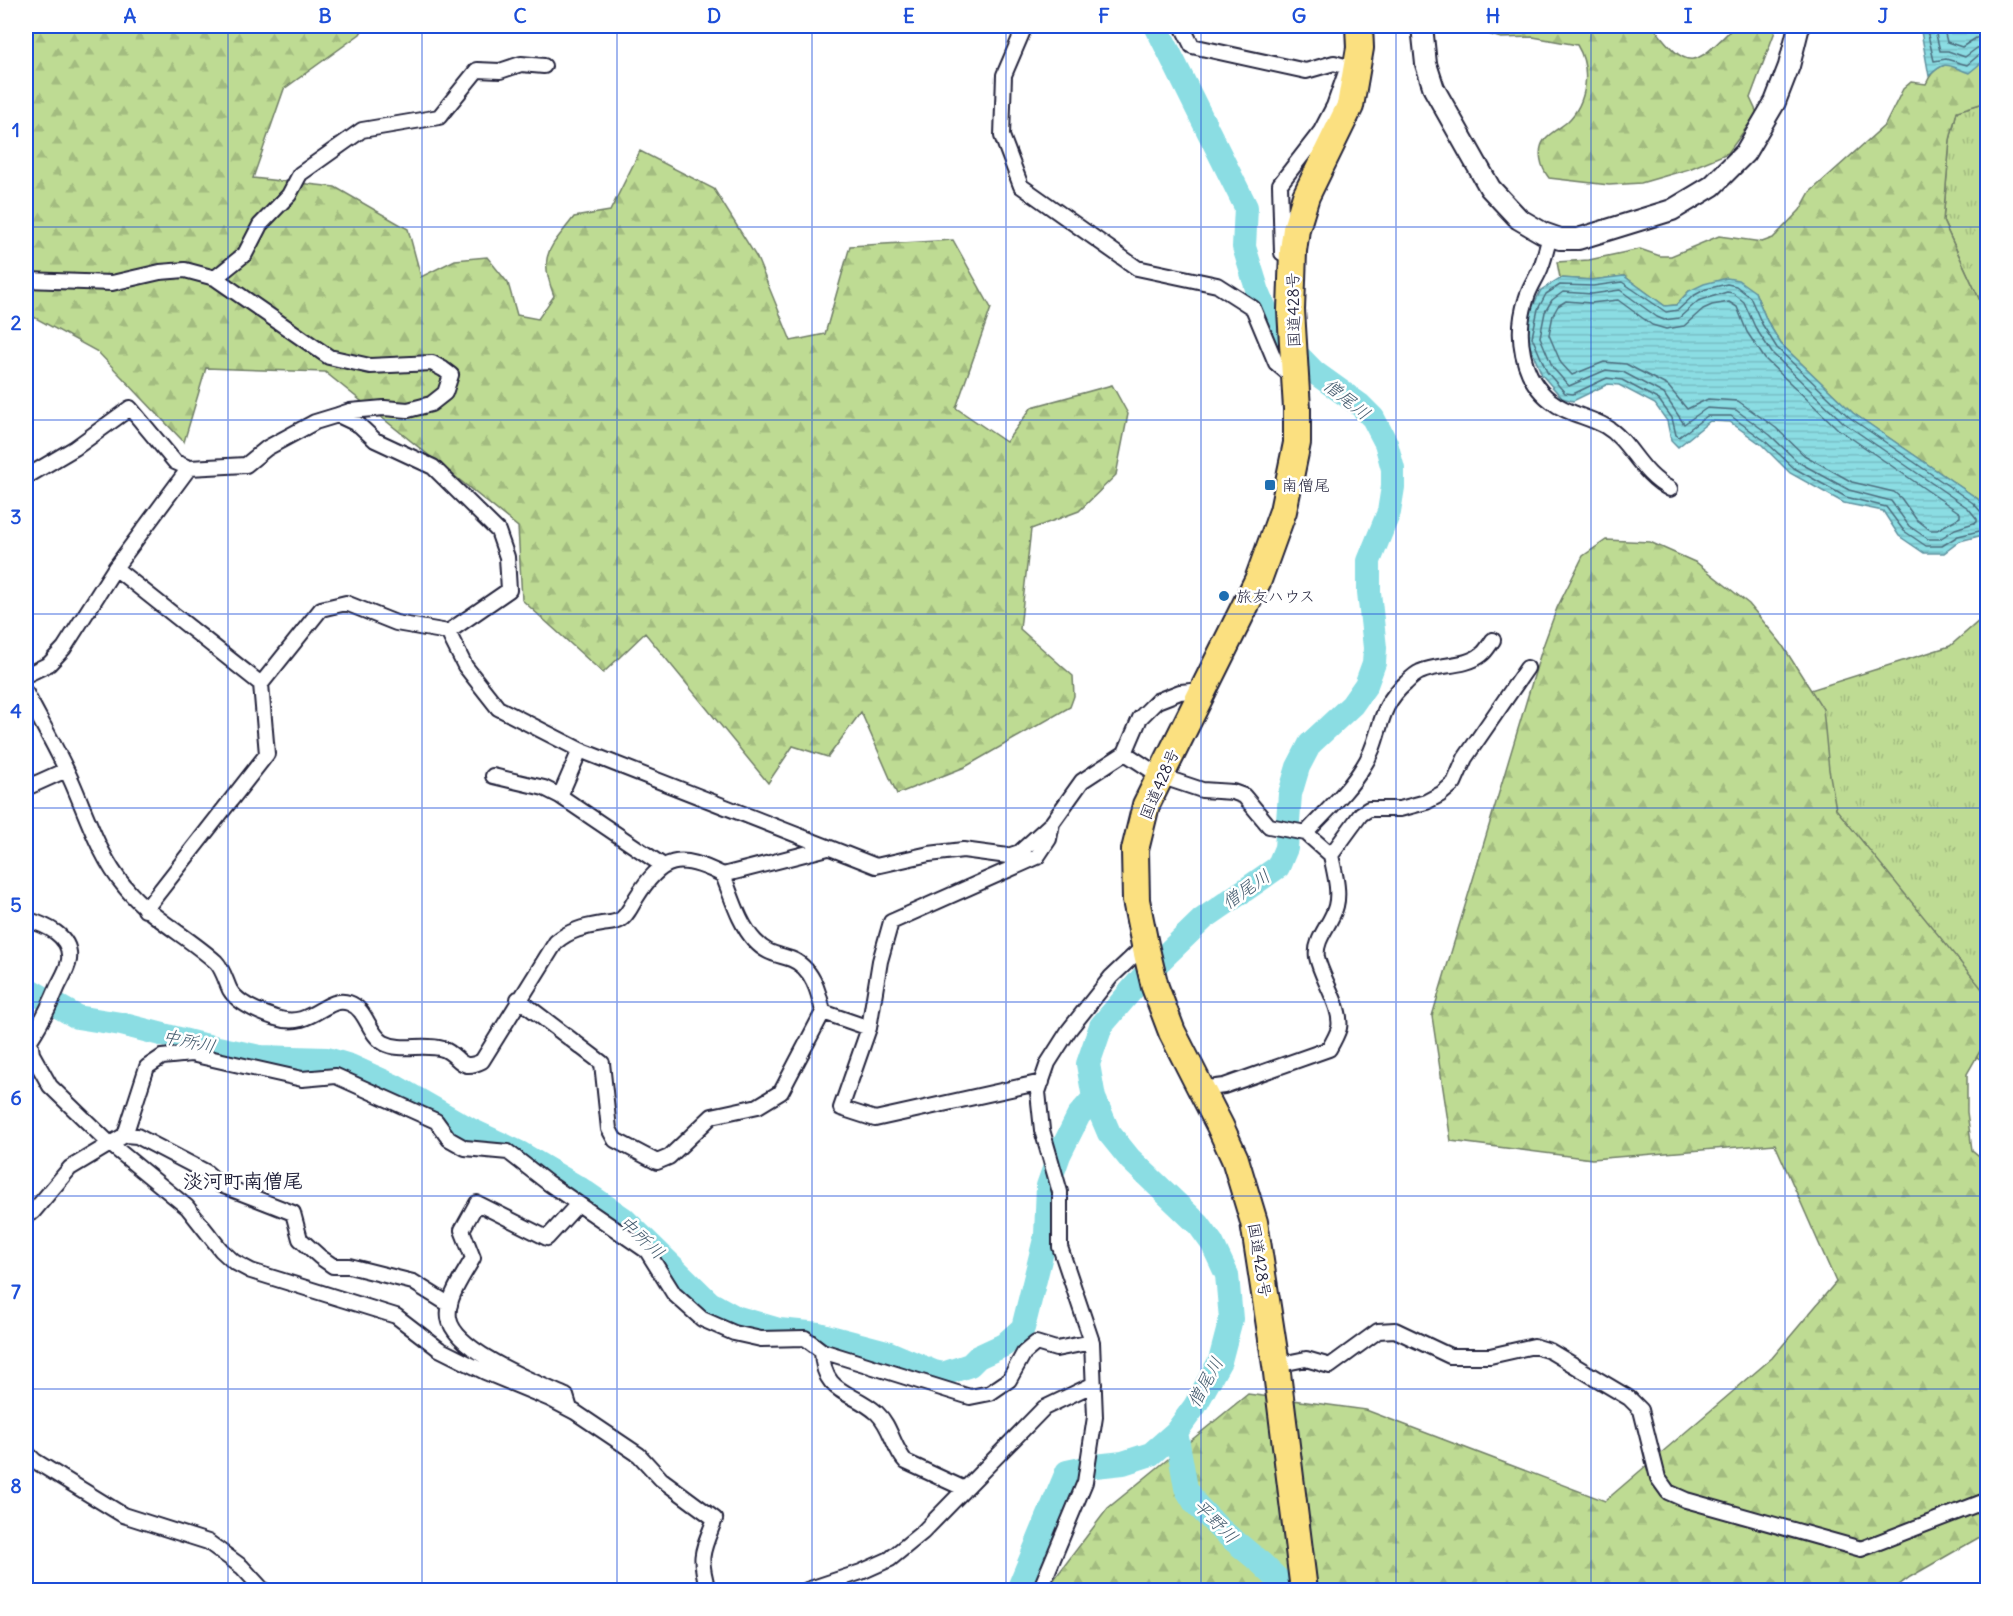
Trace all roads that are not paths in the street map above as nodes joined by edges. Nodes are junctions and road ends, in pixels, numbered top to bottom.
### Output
1 (1025, 26) edge
2 (1182, 26) edge
3 (1359, 26) edge
4 (1422, 26) edge
5 (1799, 26) edge
6 (544, 66) dead end
7 (1353, 69) junction
8 (1550, 236) junction
9 (215, 278) junction
10 (26, 280) edge
11 (1294, 375) junction
12 (338, 415) junction
13 (189, 468) junction
14 (26, 474) edge
15 (1670, 489) dead end
16 (115, 568) junction
17 (448, 632) junction
18 (1493, 640) dead end
19 (1527, 668) dead end
20 (26, 675) edge
21 (261, 684) junction
22 (1203, 690) junction
23 (26, 693) edge
24 (580, 750) junction
25 (1125, 753) junction
26 (66, 770) junction
27 (493, 776) dead end
28 (1160, 776) junction
29 (26, 788) edge
30 (560, 796) junction
31 (1052, 823) junction
32 (1306, 833) junction
33 (828, 848) junction
34 (1331, 855) junction
35 (662, 865) junction
36 (723, 875) junction
37 (146, 910) junction
38 (26, 919) edge
39 (1150, 966) junction
40 (518, 999) junction
41 (822, 1012) junction
42 (869, 1028) junction
43 (1042, 1082) junction
44 (1201, 1089) junction
45 (125, 1135) junction
46 (109, 1143) junction
47 (578, 1204) junction
48 (26, 1214) edge
49 (450, 1305) junction
50 (1092, 1342) junction
51 (822, 1351) junction
52 (1276, 1365) junction
53 (1094, 1384) junction
54 (570, 1409) junction
55 (26, 1452) edge
56 (965, 1489) junction
57 (1988, 1500) edge
58 (263, 1590) edge
59 (708, 1590) edge
60 (807, 1590) edge
61 (1040, 1590) edge
62 (1304, 1590) edge

1 - 11 street
2 - 7 street
3 - 7 highway, 国道428号
4 - 8 street
5 - 8 street
6 - 9 street
7 - 11 highway, 国道428号
8 - 15 street
9 - 10 street
9 - 12 street
11 - 22 highway, 国道428号
12 - 13 street
12 - 17 street
13 - 14 street
13 - 16 street
16 - 20 street
16 - 21 street
17 - 21 street
17 - 24 street
18 - 32 street
19 - 34 street
21 - 37 street
22 - 25 street
22 - 28 highway, 国道428号
23 - 26 street
24 - 30 street
24 - 33 street
25 - 28 street
25 - 31 street
26 - 29 street
26 - 37 street
27 - 30 street
28 - 32 street
28 - 39 highway, 国道428号
30 - 35 street
31 - 33 street
31 - 42 street
32 - 34 street
33 - 36 street
34 - 44 street
35 - 36 street
35 - 40 street
36 - 41 street
37 - 40 street
38 - 46 street
39 - 43 street
39 - 44 highway, 国道428号
40 - 41 street
41 - 42 street
42 - 43 street
43 - 50 street
44 - 52 highway, 国道428号
45 - 46 street
45 - 47 street
45 - 49 street
46 - 48 street
46 - 54 street
47 - 49 street
47 - 51 street
49 - 54 street
50 - 51 street
50 - 53 street
51 - 56 street
52 - 57 street
52 - 62 highway, 国道428号
53 - 56 street
53 - 61 street
54 - 59 street
55 - 58 street
56 - 60 street

